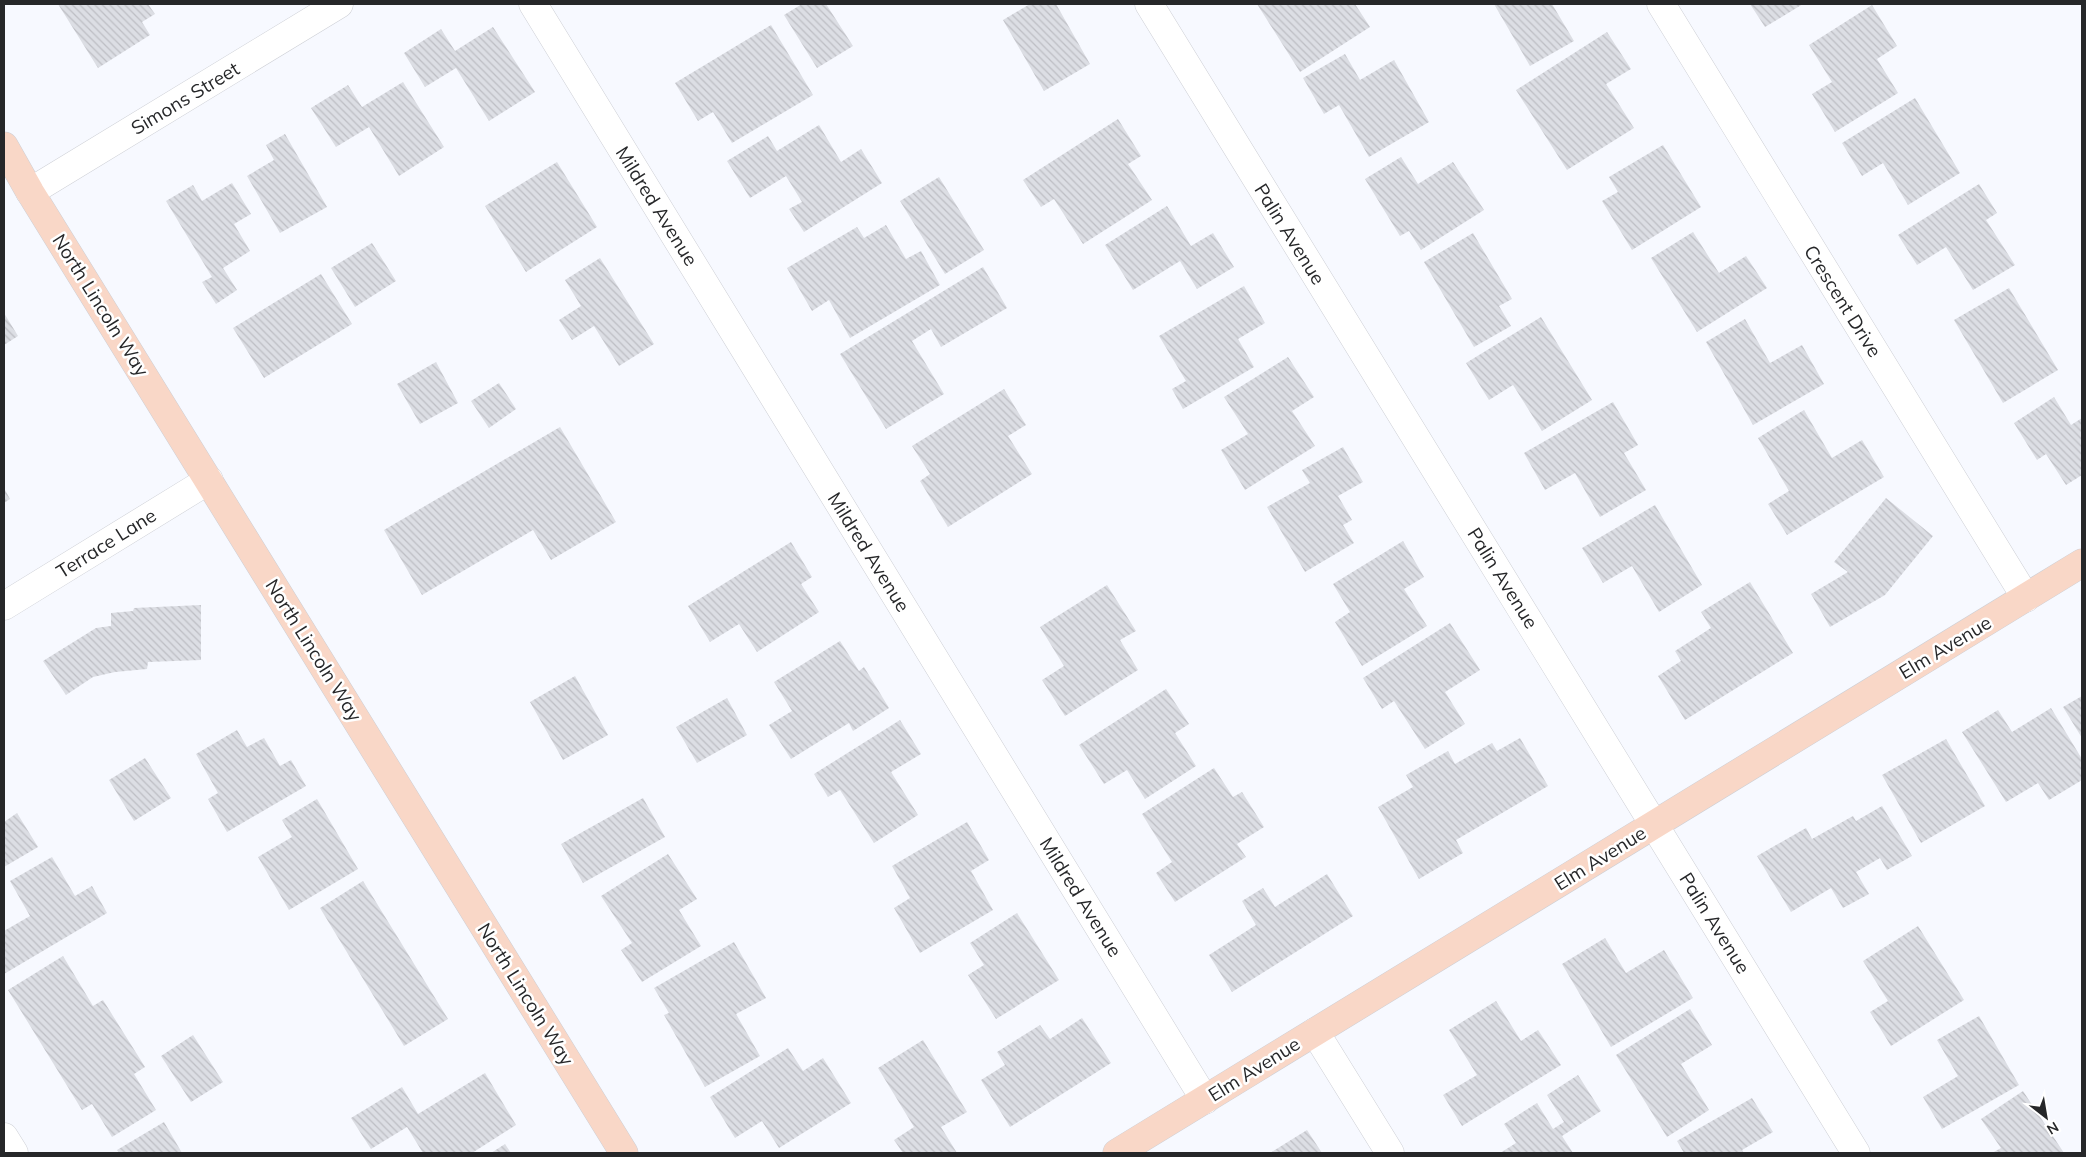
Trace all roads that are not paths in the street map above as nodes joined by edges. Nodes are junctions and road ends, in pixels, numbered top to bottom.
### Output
1 (339, 4) edge
2 (533, 4) edge
3 (1149, 4) edge
4 (1661, 4) edge
5 (4, 146) edge
6 (30, 192) junction
7 (209, 480) junction
8 (2082, 563) edge
9 (2026, 598) junction
10 (4, 606) edge
11 (1654, 825) junction
12 (1315, 1032) junction
13 (1205, 1100) junction
14 (4, 1137) edge
15 (14, 1153) edge
16 (624, 1153) edge
17 (1117, 1153) edge
18 (1390, 1153) edge
19 (1856, 1153) edge

1 - 6 street, Simons Street
2 - 13 street, Mildred Avenue
3 - 11 street, Palin Avenue
4 - 9 street, Crescent Drive
5 - 6 main road, North Lincoln Way
6 - 7 main road, North Lincoln Way
7 - 10 street, Terrace Lane
7 - 16 main road, North Lincoln Way
8 - 9 main road, Elm Avenue
9 - 11 main road, Elm Avenue
11 - 12 main road, Elm Avenue
11 - 19 street, Palin Avenue
12 - 13 main road, Elm Avenue
12 - 18 street
13 - 17 main road, Elm Avenue
14 - 15 street

